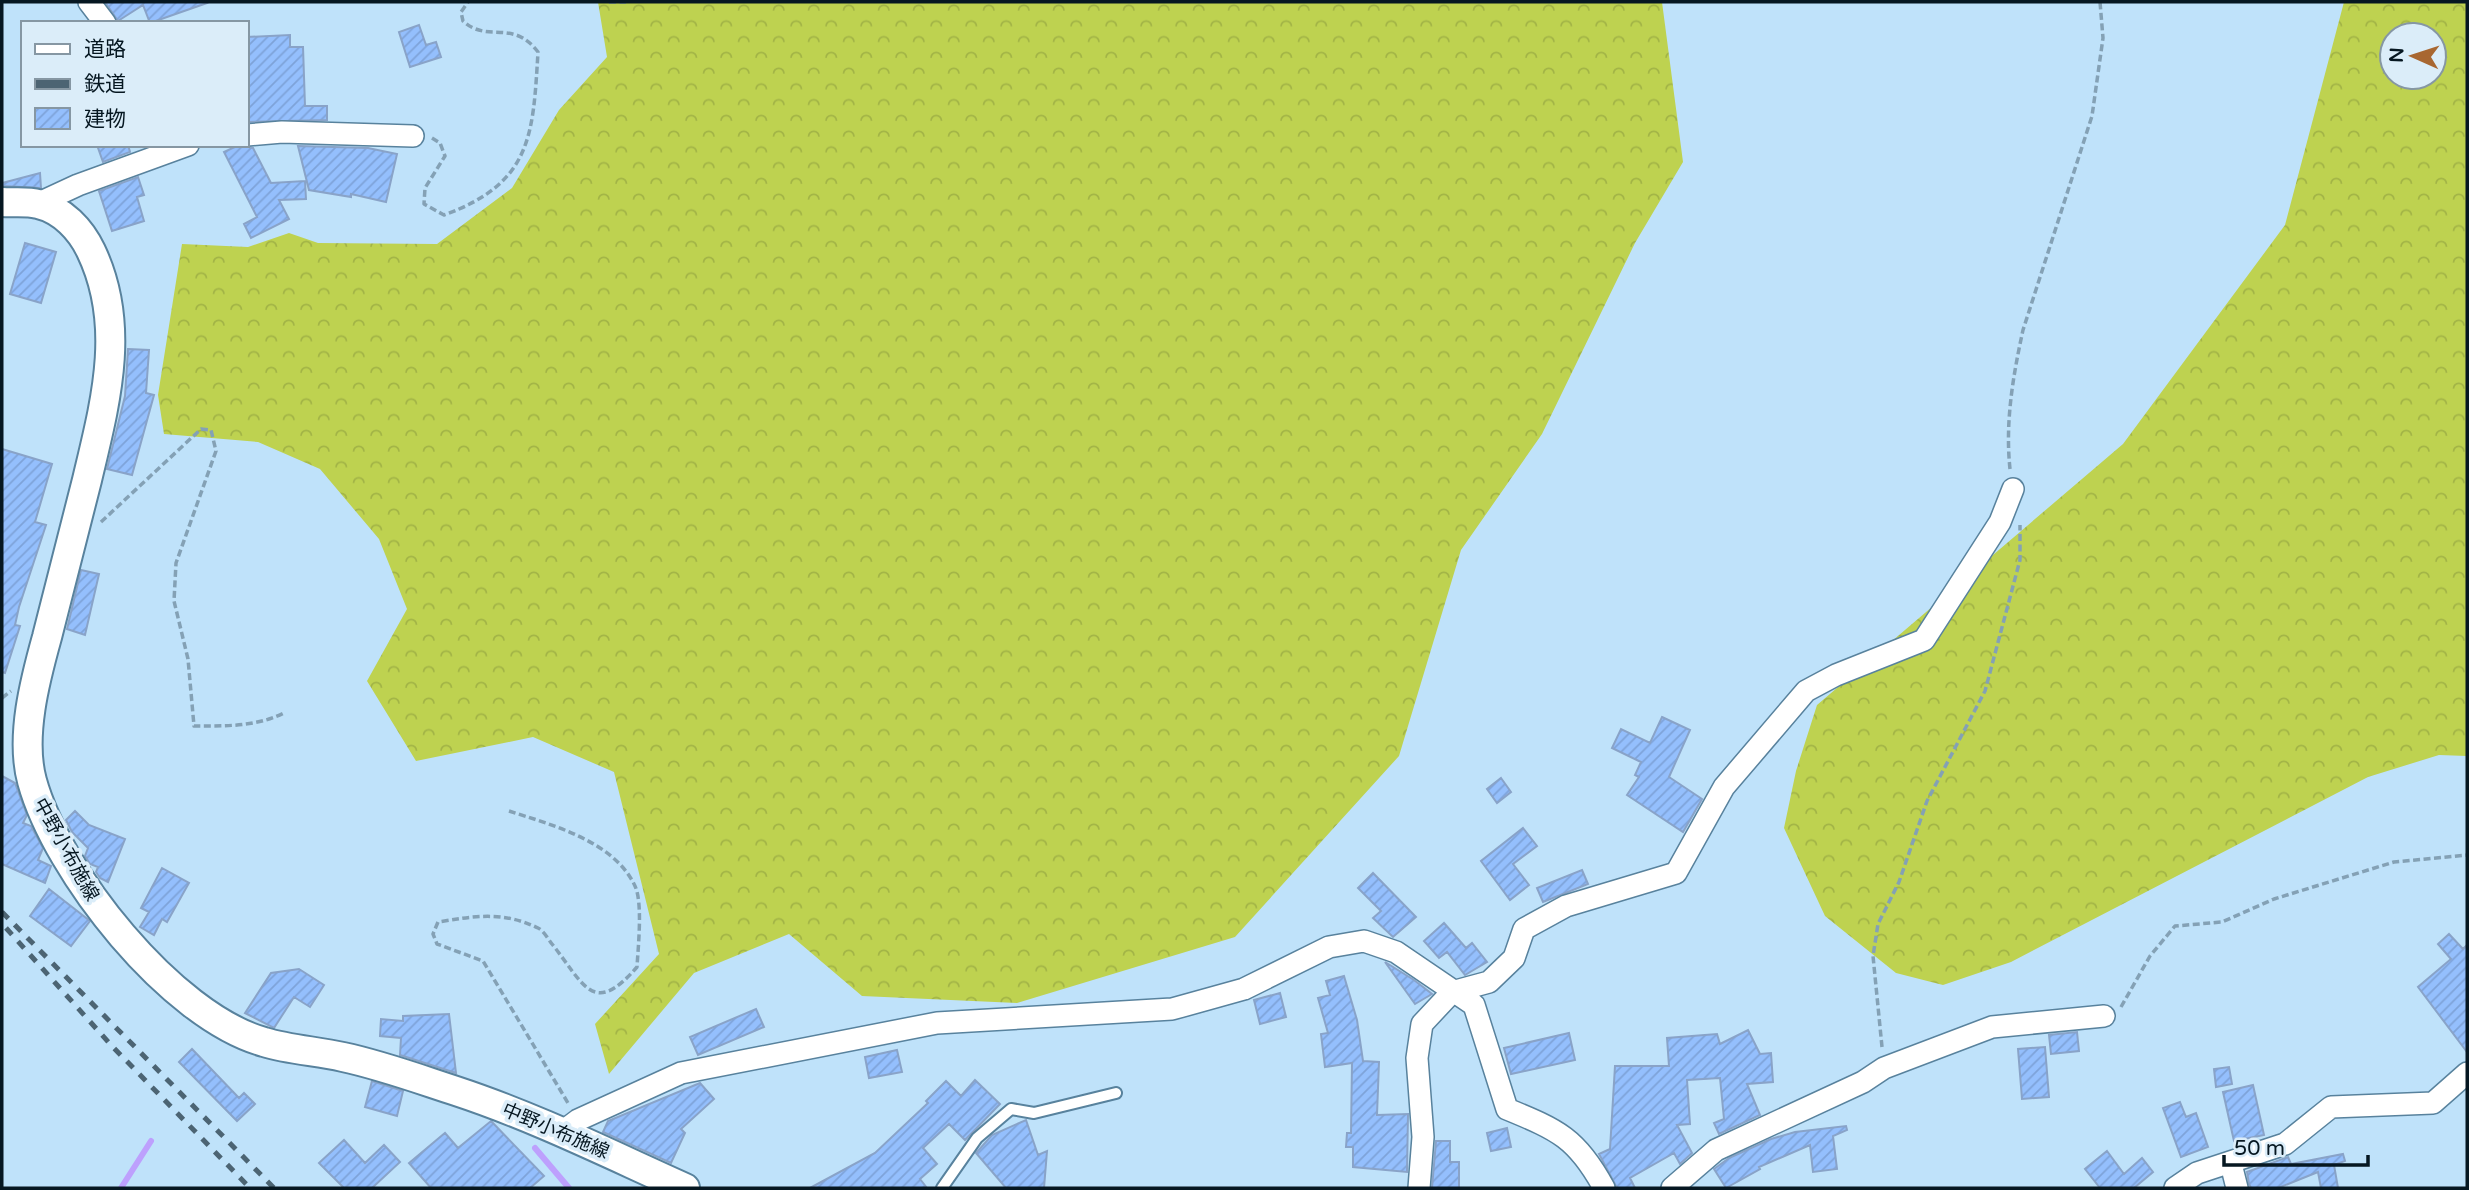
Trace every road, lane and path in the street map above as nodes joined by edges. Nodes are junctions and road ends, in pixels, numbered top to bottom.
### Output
1 (89, 2) edge
2 (468, 2) edge
3 (609, 2) edge
4 (626, 2) edge
5 (103, 21) edge
6 (248, 135) edge
7 (413, 136) joint
8 (182, 147) edge
9 (2, 202) edge
10 (37, 204) junction
11 (2013, 489) dead end
12 (76, 523) junction
13 (284, 713) dead end
14 (509, 811) dead end
15 (2467, 855) edge
16 (1452, 992) junction
17 (2104, 1016) joint
18 (2467, 1073) edge
19 (1116, 1093) dead end
20 (570, 1126) junction
21 (2231, 1164) junction
22 (678, 1186) edge
23 (942, 1188) edge
24 (1419, 1188) edge
25 (1604, 1188) edge
26 (1672, 1188) edge
27 (2175, 1188) edge
28 (2237, 1188) edge

1 - 5 street
2 - 7 path
3 - 4 path
6 - 7 street
8 - 10 street
9 - 10 main road, 中野小布施線
10 - 12 main road, 中野小布施線
11 - 16 street
12 - 13 path
12 - 20 main road, 中野小布施線
14 - 20 path
15 - 17 path
16 - 20 street
16 - 24 street
16 - 25 street
17 - 26 street
18 - 21 street
19 - 23 lane
20 - 22 main road, 中野小布施線
21 - 27 street
21 - 28 street

